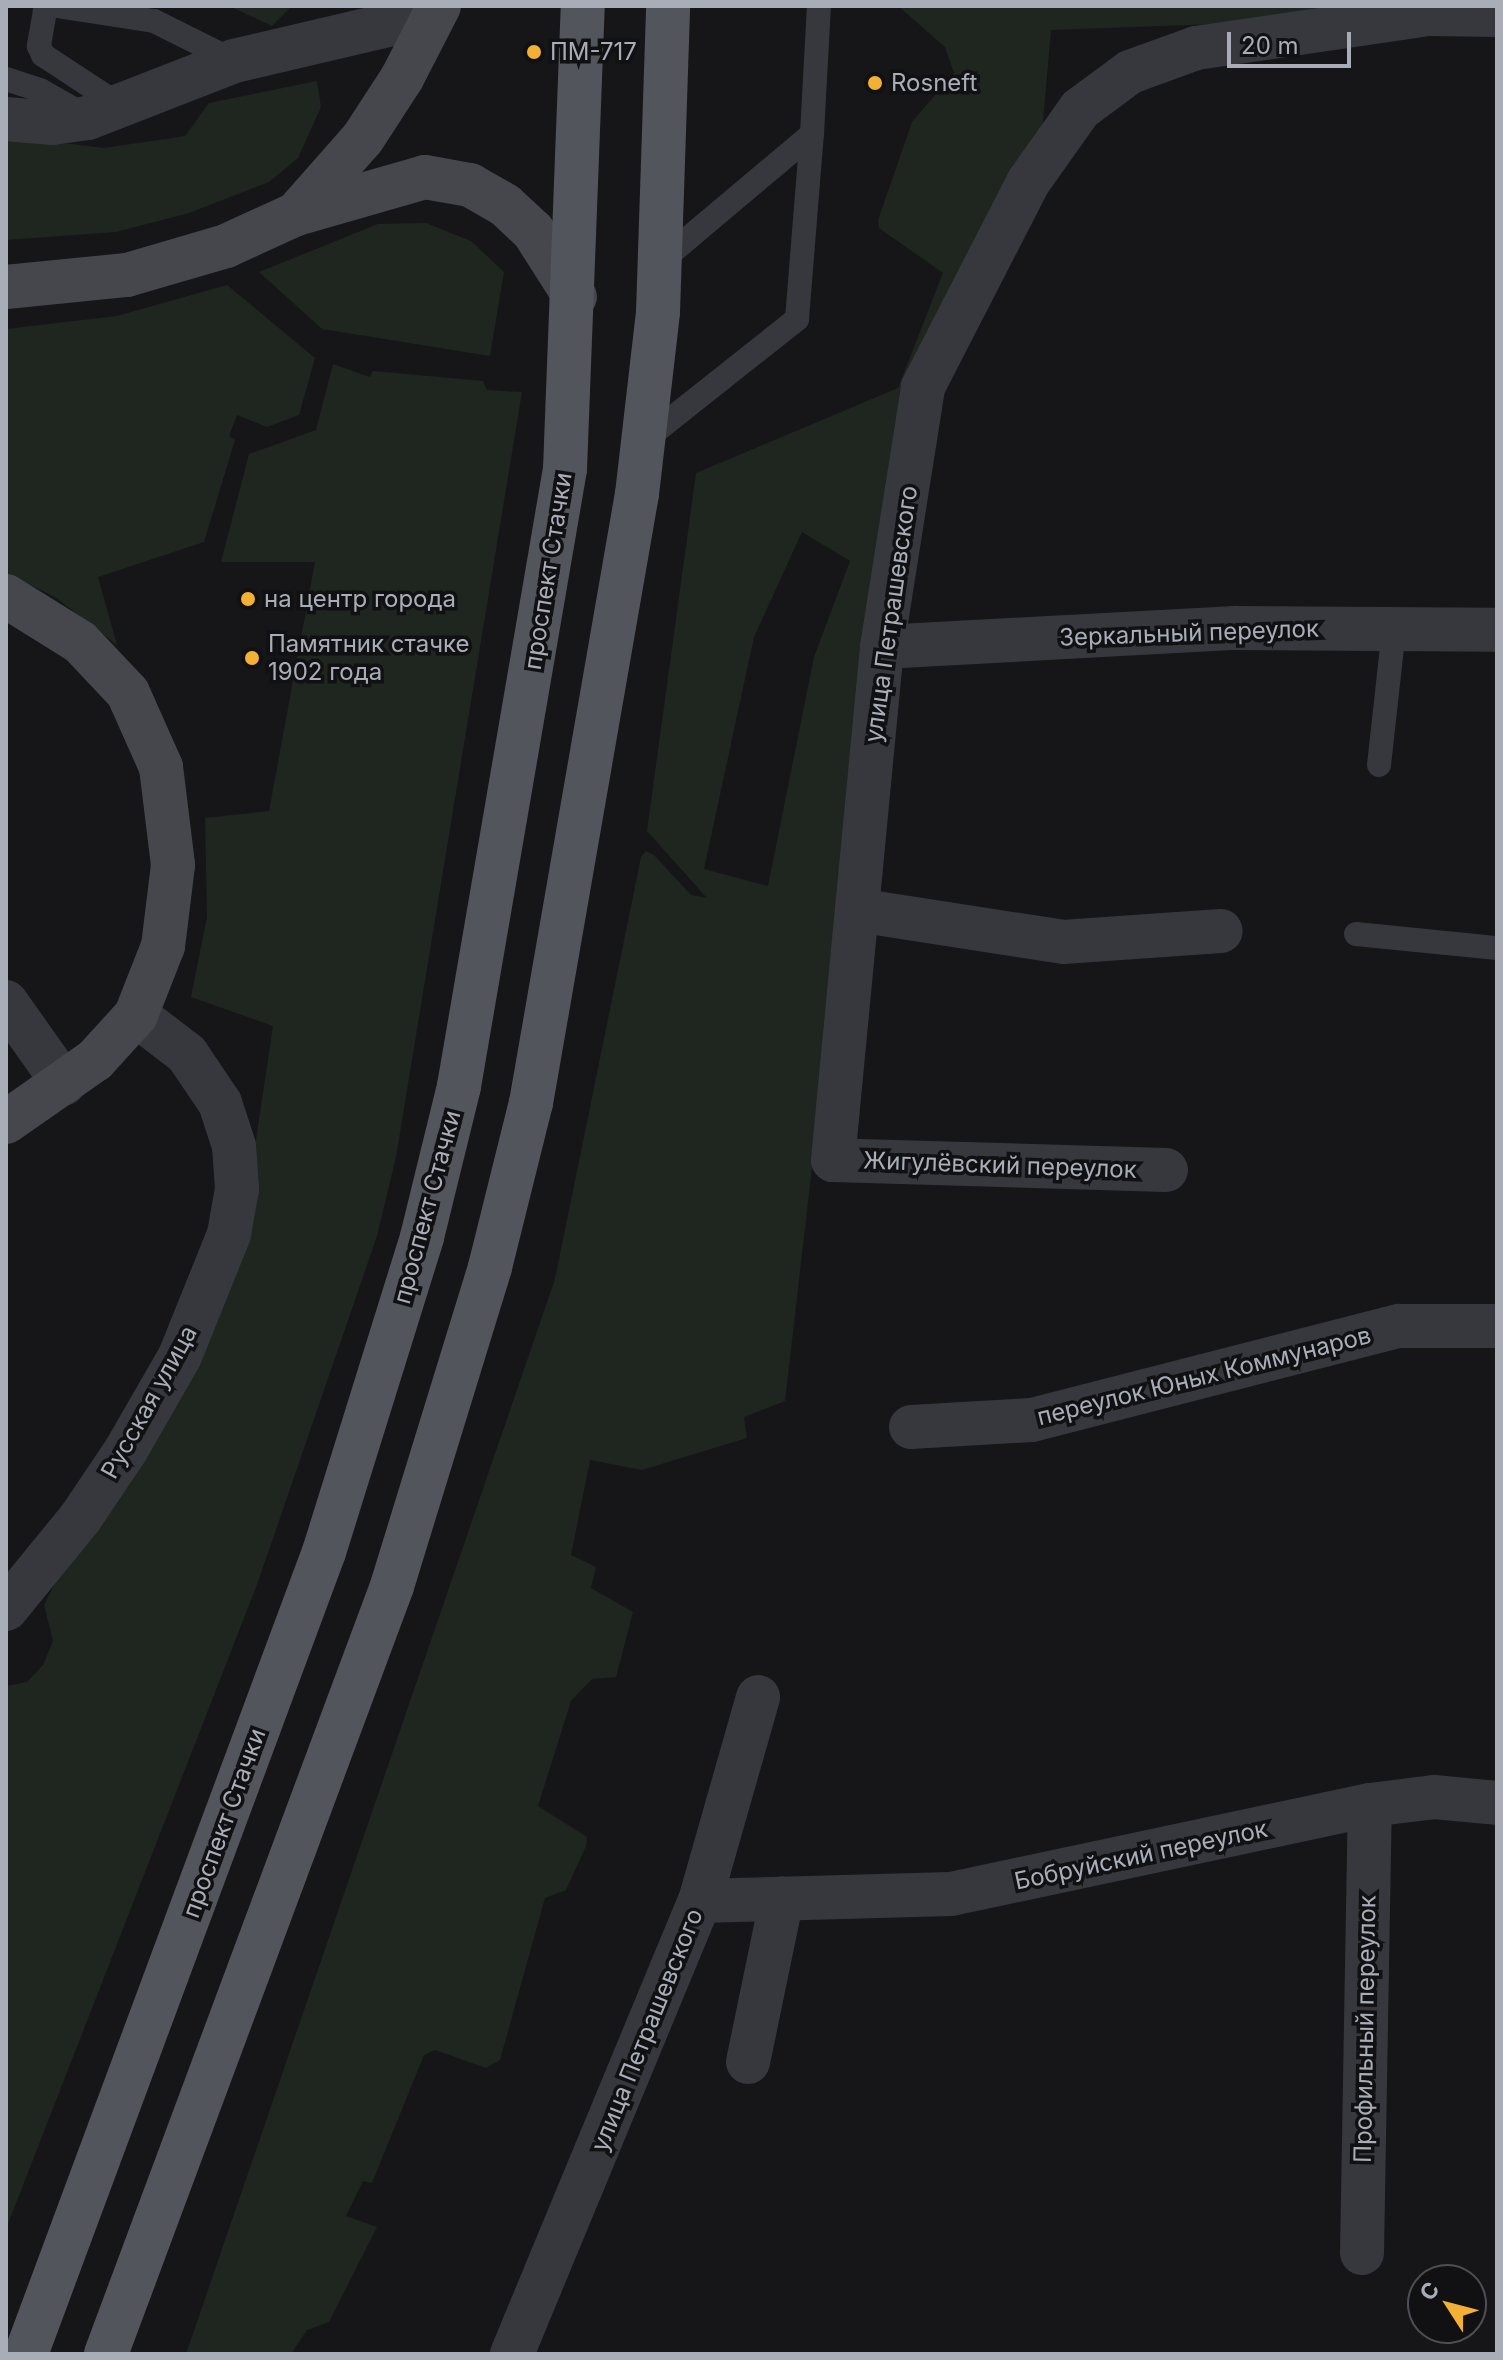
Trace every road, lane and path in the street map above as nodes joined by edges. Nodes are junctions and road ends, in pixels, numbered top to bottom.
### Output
1 (54, 6) edge
2 (583, 6) edge
3 (668, 6) edge
4 (819, 6) edge
5 (436, 9) edge
6 (1497, 15) edge
7 (234, 61) junction
8 (6, 79) edge
9 (102, 110) junction
10 (6, 119) edge
11 (812, 134) junction
12 (296, 214) junction
13 (660, 262) junction
14 (6, 287) edge
15 (575, 297) junction
16 (642, 442) junction
17 (6, 596) edge
18 (1394, 629) junction
19 (1497, 630) edge
20 (882, 647) junction
21 (1379, 765) dead end
22 (857, 910) junction
23 (1221, 931) dead end
24 (1356, 934) dead end
25 (1497, 948) edge
26 (6, 1002) edge
27 (136, 1015) junction
28 (64, 1084) junction
29 (6, 1122) edge
30 (833, 1160) joint
31 (1166, 1170) dead end
32 (1497, 1326) edge
33 (911, 1427) dead end
34 (6, 1609) edge
35 (758, 1697) dead end
36 (1497, 1803) edge
37 (1370, 1805) junction
38 (782, 1898) junction
39 (700, 1901) junction
40 (748, 2062) dead end
41 (1362, 2253) dead end
42 (26, 2354) edge
43 (106, 2354) edge
44 (512, 2354) edge

1 - 7 lane
1 - 9 lane
2 - 15 main road, проспект Стачки
3 - 13 main road
4 - 11 lane
5 - 7 street
5 - 12 main road
6 - 20 street, улица Петрашевского
7 - 9 street
8 - 9 lane
9 - 10 street
11 - 13 lane
11 - 16 lane
12 - 14 main road
12 - 15 main road
13 - 16 main road
15 - 42 main road, проспект Стачки
16 - 43 main road
17 - 27 main road
18 - 19 street, Зеркальный переулок
18 - 20 street, Зеркальный переулок
18 - 21 lane
20 - 22 street, улица Петрашевского
22 - 23 street
22 - 30 street, улица Петрашевского
24 - 25 lane
26 - 28 street
27 - 28 main road
27 - 34 street, Русская улица
28 - 29 main road
30 - 31 street, Жигулёвский переулок
32 - 33 street, переулок Юных Коммунаров
35 - 39 street, улица Петрашевского
36 - 37 street, Бобруйский переулок
37 - 38 street, Бобруйский переулок
37 - 41 street, Профильный переулок
38 - 39 street, Бобруйский переулок
38 - 40 street
39 - 44 street, улица Петрашевского

